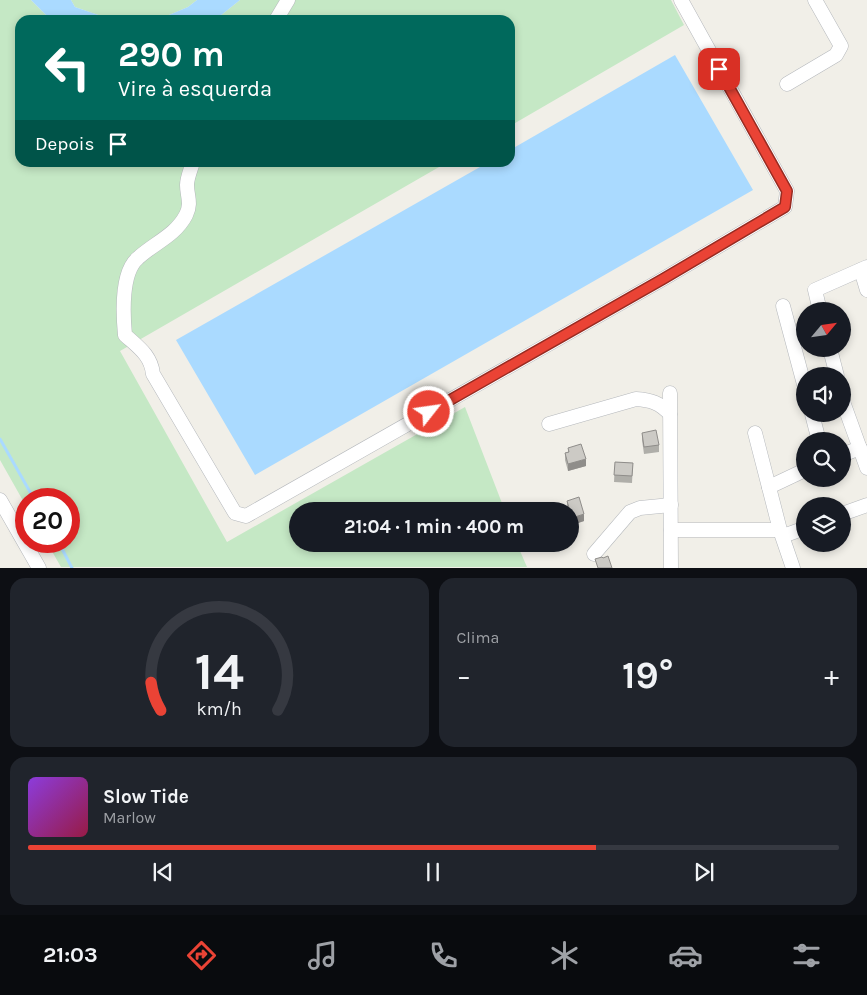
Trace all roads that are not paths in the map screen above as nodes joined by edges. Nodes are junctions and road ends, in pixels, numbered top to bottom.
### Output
1 (288, 0) edge
2 (681, 0) edge
3 (815, 0) edge
4 (279, 15) edge
5 (787, 84) dead end
6 (192, 167) edge
7 (864, 269) edge
8 (867, 290) edge
9 (818, 302) edge
10 (783, 306) dead end
11 (799, 367) edge
12 (670, 393) dead end
13 (670, 414) junction
14 (850, 422) edge
15 (549, 424) dead end
16 (755, 433) dead end
17 (860, 448) junction
18 (851, 451) edge
19 (867, 468) edge
20 (796, 474) edge
21 (769, 487) junction
22 (0, 500) edge
23 (671, 505) junction
24 (867, 505) edge
25 (851, 511) edge
26 (671, 530) junction
27 (796, 530) edge
28 (782, 533) junction
29 (594, 554) dead end
30 (39, 568) edge
31 (671, 568) edge
32 (793, 568) edge

1 - 4 street
2 - 6 street
3 - 5 street
7 - 8 street
7 - 9 street
10 - 11 street
12 - 13 street
13 - 15 street
13 - 23 street
14 - 17 street
16 - 21 street
17 - 18 street
17 - 19 street
20 - 21 street
21 - 28 street
22 - 30 street
23 - 26 street
23 - 29 street
24 - 25 street
26 - 28 street
26 - 31 street
27 - 28 street
28 - 32 street

